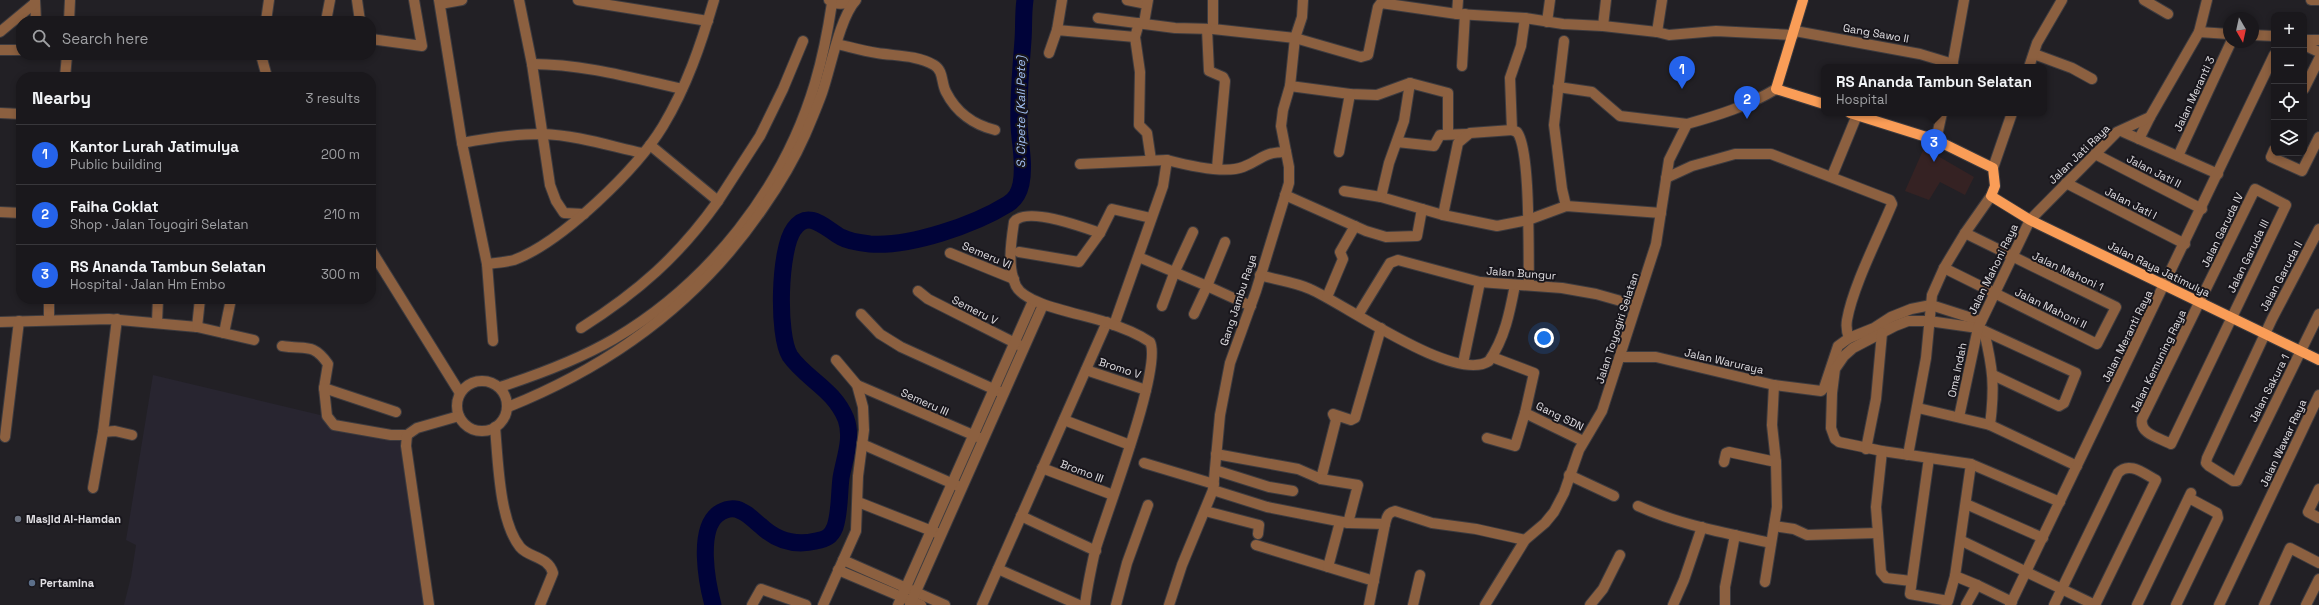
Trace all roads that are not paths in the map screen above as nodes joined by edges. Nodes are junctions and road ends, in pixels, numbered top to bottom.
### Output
1 (70, 0) edge
2 (269, 0) edge
3 (330, 0) edge
4 (357, 0) edge
5 (414, 0) edge
6 (462, 0) edge
7 (519, 0) edge
8 (578, 0) edge
9 (714, 0) edge
10 (1062, 0) edge
11 (1127, 0) edge
12 (1213, 0) edge
13 (1303, 0) edge
14 (1458, 0) edge
15 (1550, 0) edge
16 (1606, 0) edge
17 (1662, 0) edge
18 (1803, 0) edge
19 (1964, 0) edge
20 (2062, 0) edge
21 (2144, 0) edge
22 (2207, 0) edge
23 (2312, 0) edge
24 (2319, 0) edge
25 (35, 1) edge
26 (831, 1) edge
27 (856, 1) edge
28 (440, 2) edge
29 (1148, 2) edge
30 (1461, 14) junction
31 (2168, 14) dead end
32 (18, 16) edge
33 (36, 16) edge
34 (69, 16) edge
35 (267, 16) edge
36 (327, 16) edge
37 (359, 16) edge
38 (16, 18) edge
39 (1098, 18) dead end
40 (1525, 18) junction
41 (708, 21) junction
42 (1547, 22) junction
43 (1141, 23) junction
44 (1603, 26) junction
45 (1210, 29) junction
46 (1057, 30) junction
47 (0, 32) edge
48 (1658, 32) junction
49 (2199, 32) junction
50 (1794, 33) junction
51 (2223, 34) edge
52 (2259, 35) edge
53 (2271, 36) edge
54 (1135, 38) junction
55 (1296, 38) junction
56 (376, 40) edge
57 (2307, 40) edge
58 (2319, 40) edge
59 (803, 41) dead end
60 (1564, 41) dead end
61 (837, 44) junction
62 (2307, 46) edge
63 (2228, 48) edge
64 (0, 50) edge
65 (16, 50) edge
66 (2319, 52) edge
67 (1049, 53) dead end
68 (2034, 54) junction
69 (2319, 59) edge
70 (67, 60) edge
71 (262, 60) edge
72 (2271, 61) edge
73 (532, 64) junction
74 (1949, 64) edge
75 (1952, 64) edge
76 (2030, 64) edge
77 (1462, 66) dead end
78 (66, 72) edge
79 (266, 72) edge
80 (2092, 79) dead end
81 (1410, 83) junction
82 (2306, 84) edge
83 (1290, 86) junction
84 (1558, 88) junction
85 (682, 89) junction
86 (1776, 89) junction
87 (1350, 94) junction
88 (1821, 103) edge
89 (0, 113) edge
90 (16, 114) edge
91 (1853, 116) edge
92 (1860, 116) edge
93 (1941, 116) edge
94 (2011, 116) edge
95 (2150, 117) junction
96 (1687, 124) junction
97 (996, 130) dead end
98 (1512, 130) junction
99 (2121, 131) junction
100 (1448, 133) junction
101 (542, 134) junction
102 (1468, 134) junction
103 (2319, 137) edge
104 (2139, 139) junction
105 (1936, 140) junction
106 (462, 142) junction
107 (1397, 142) junction
108 (650, 145) junction
109 (1286, 152) junction
110 (1339, 152) dead end
111 (642, 153) junction
112 (2096, 154) junction
113 (2178, 156) junction
114 (2277, 156) edge
115 (1151, 160) junction
116 (1167, 160) junction
117 (1080, 164) dead end
118 (1218, 168) junction
119 (1994, 168) junction
120 (2218, 174) junction
121 (1832, 176) junction
122 (1666, 178) junction
123 (2066, 183) junction
124 (1344, 191) dead end
125 (1285, 195) junction
126 (1991, 196) junction
127 (1382, 197) junction
128 (718, 201) junction
129 (1566, 206) junction
130 (2286, 206) joint
131 (559, 208) junction
132 (1422, 209) junction
133 (2202, 209) junction
134 (0, 212) edge
135 (16, 213) edge
136 (1661, 213) junction
137 (584, 214) junction
138 (1443, 215) junction
139 (1151, 218) junction
140 (1528, 220) junction
141 (2030, 220) junction
142 (1355, 226) junction
143 (2319, 229) edge
144 (560, 231) junction
145 (1193, 232) dead end
146 (1100, 233) junction
147 (1964, 234) junction
148 (1225, 242) dead end
149 (2185, 244) junction
150 (950, 252) dead end
151 (1019, 252) dead end
152 (2010, 257) junction
153 (376, 258) edge
154 (1141, 258) dead end
155 (487, 264) junction
156 (1944, 268) junction
157 (1175, 271) junction
158 (1260, 275) junction
159 (1014, 279) junction
160 (1480, 282) junction
161 (1515, 285) junction
162 (1529, 285) junction
163 (1207, 286) junction
164 (2165, 286) junction
165 (918, 291) dead end
166 (1994, 293) junction
167 (1327, 297) junction
168 (1033, 301) junction
169 (2200, 302) junction
170 (49, 304) edge
171 (158, 304) edge
172 (199, 304) edge
173 (230, 304) edge
174 (1043, 305) junction
175 (1635, 305) junction
176 (1931, 305) junction
177 (1162, 306) dead end
178 (1251, 306) junction
179 (861, 314) dead end
180 (1194, 314) dead end
181 (1358, 314) junction
182 (2319, 314) edge
183 (2231, 317) junction
184 (49, 319) junction
185 (117, 319) junction
186 (19, 321) junction
187 (1929, 321) junction
188 (0, 322) edge
189 (157, 322) junction
190 (1110, 323) junction
191 (197, 327) junction
192 (1981, 327) junction
193 (581, 328) dead end
194 (1382, 328) junction
195 (224, 333) junction
196 (1882, 333) junction
197 (2265, 334) junction
198 (1848, 338) junction
199 (254, 340) dead end
200 (493, 341) dead end
201 (1014, 343) junction
202 (2097, 344) joint
203 (282, 346) dead end
204 (1024, 347) junction
205 (2302, 351) junction
206 (1492, 357) junction
207 (1621, 357) junction
208 (836, 360) dead end
209 (2319, 360) edge
210 (1463, 363) junction
211 (1086, 370) junction
212 (1994, 375) junction
213 (857, 385) junction
214 (1774, 385) junction
215 (500, 387) junction
216 (324, 388) junction
217 (994, 390) junction
218 (1146, 390) junction
219 (1004, 393) junction
220 (460, 394) junction
221 (2319, 395) edge
222 (508, 407) junction
223 (1918, 408) junction
224 (4, 412) edge
225 (396, 412) dead end
226 (1525, 413) junction
227 (459, 416) junction
228 (1959, 417) junction
229 (1064, 420) junction
230 (1990, 425) junction
231 (495, 427) junction
232 (2144, 430) joint
233 (484, 431) junction
234 (103, 432) junction
235 (132, 435) dead end
236 (407, 435) junction
237 (973, 436) junction
238 (2258, 436) joint
239 (5, 437) dead end
240 (1487, 438) dead end
241 (984, 439) junction
242 (1584, 441) junction
243 (862, 444) junction
244 (1130, 445) junction
245 (1866, 448) junction
246 (1882, 451) junction
247 (1216, 454) junction
248 (1908, 456) junction
249 (497, 457) junction
250 (1929, 458) junction
251 (1724, 462) dead end
252 (1776, 462) junction
253 (1144, 463) dead end
254 (1972, 464) junction
255 (2077, 466) junction
256 (1042, 468) junction
257 (1215, 470) junction
258 (1570, 475) junction
259 (1321, 480) junction
260 (952, 483) junction
261 (962, 487) junction
262 (1214, 487) junction
263 (93, 488) dead end
264 (2319, 489) edge
265 (1293, 491) dead end
266 (1113, 496) junction
267 (1614, 496) dead end
268 (858, 502) junction
269 (2060, 502) junction
270 (1966, 504) junction
271 (1148, 505) dead end
272 (1638, 506) dead end
273 (1206, 510) junction
274 (1021, 516) junction
275 (2319, 518) edge
276 (1344, 522) junction
277 (1385, 524) junction
278 (1774, 526) junction
279 (1702, 527) junction
280 (931, 530) junction
281 (1877, 533) junction
282 (941, 534) junction
283 (1258, 534) dead end
284 (1735, 535) junction
285 (2043, 538) junction
286 (1525, 540) junction
287 (1962, 541) junction
288 (1771, 543) junction
289 (1256, 545) dead end
290 (1096, 551) junction
291 (1620, 555) dead end
292 (843, 560) junction
293 (2319, 563) edge
294 (1328, 567) junction
295 (998, 569) junction
296 (838, 570) junction
297 (2026, 572) junction
298 (1420, 575) dead end
299 (1955, 576) junction
300 (2319, 579) edge
301 (1374, 581) junction
302 (1911, 581) junction
303 (1765, 582) dead end
304 (1977, 585) junction
305 (2062, 589) junction
306 (902, 596) edge
307 (915, 601) edge
308 (2011, 603) edge
309 (429, 605) edge
310 (540, 605) edge
311 (752, 605) edge
312 (806, 605) edge
313 (823, 605) edge
314 (946, 605) edge
315 (982, 605) edge
316 (1079, 605) edge
317 (1085, 605) edge
318 (1116, 605) edge
319 (1169, 605) edge
320 (1369, 605) edge
321 (1412, 605) edge
322 (1485, 605) edge
323 (1590, 605) edge
324 (1673, 605) edge
325 (1725, 605) edge
326 (1966, 605) edge
327 (2054, 605) edge
328 (2095, 605) edge
329 (2137, 605) edge
330 (2176, 605) edge
331 (2219, 605) edge
332 (2264, 605) edge
333 (2306, 605) edge

1 - 34 street
2 - 35 street
3 - 36 street
4 - 37 street
5 - 56 street
6 - 28 street
7 - 73 street
8 - 41 street
9 - 41 street
10 - 46 street
11 - 29 street
12 - 45 street
13 - 55 street, Gang Jambu Raya
14 - 30 street
15 - 42 street
16 - 44 street
17 - 48 street
18 - 50 main road
19 - 75 street
20 - 68 street
21 - 31 street
22 - 49 street
23 - 24 street
25 - 32 street
25 - 33 street
26 - 27 street
26 - 215 street
27 - 61 street
28 - 106 street
29 - 43 street
30 - 40 street, Gang Sawo II
30 - 55 street, Gang Sawo II
30 - 77 street
38 - 47 street
39 - 43 street
40 - 42 street, Gang Sawo II
40 - 98 street
41 - 85 street
42 - 44 street, Gang Sawo II
43 - 45 street
43 - 54 street
44 - 48 street, Gang Sawo II
45 - 55 street
45 - 118 street
46 - 54 street
46 - 67 street
48 - 50 street, Gang Sawo II
49 - 51 street
49 - 95 street
50 - 74 street, Gang Sawo II
50 - 86 main road
52 - 53 street
54 - 115 street
55 - 83 street, Gang Jambu Raya
57 - 58 street
59 - 128 street
60 - 84 street
61 - 97 street
61 - 222 street
62 - 66 street
63 - 113 street, Jalan Meranti 3
64 - 65 street
68 - 76 street
68 - 80 street
69 - 82 street
70 - 78 street
71 - 79 street
72 - 120 street, Jalan Meranti Raya
73 - 85 street
73 - 101 street
81 - 87 street
81 - 100 street
81 - 107 street
83 - 87 street
83 - 109 street, Gang Jambu Raya
84 - 96 street
84 - 129 street
85 - 108 street
86 - 88 main road
86 - 96 street
87 - 110 street
89 - 90 street
91 - 121 street
92 - 105 main road
93 - 105 street
94 - 119 street
95 - 99 street, Jalan Jati Raya
95 - 104 street
96 - 122 street, Jalan Toyogiri Selatan
98 - 102 street
98 - 140 street
99 - 104 street
99 - 112 street, Jalan Jati Raya
100 - 102 street
100 - 107 street
101 - 106 street
101 - 111 street
101 - 131 street
102 - 138 street
103 - 114 street
104 - 113 street
105 - 119 main road
106 - 155 street
107 - 127 street
108 - 111 street
108 - 128 street
109 - 118 street
109 - 125 street, Gang Jambu Raya
111 - 137 street
112 - 123 street, Jalan Jati Raya
112 - 133 street, Jalan Jati II
113 - 120 street
115 - 116 street
115 - 117 street
116 - 118 street
116 - 139 street
119 - 126 main road
120 - 133 street, Jalan Meranti Raya
121 - 122 street
121 - 198 street
122 - 136 street, Jalan Toyogiri Selatan
123 - 141 street, Jalan Jati Raya
123 - 149 street, Jalan Jati I
124 - 127 street
125 - 142 street
125 - 158 street, Gang Jambu Raya
126 - 141 main road, Jalan Raya Jatimulya
126 - 147 street
127 - 132 street
128 - 193 street
129 - 136 street
129 - 140 street
130 - 169 street, Jalan Garuda IV
130 - 183 street, Jalan Garuda III
131 - 137 street
131 - 144 street
132 - 138 street
132 - 142 street
133 - 149 street, Jalan Meranti Raya
134 - 135 street
136 - 175 street, Jalan Toyogiri Selatan
137 - 144 street
138 - 140 street
139 - 146 street
139 - 190 street
140 - 162 street
141 - 152 street, Jalan Mahoni Raya
141 - 164 main road, Jalan Raya Jatimulya
142 - 167 street
143 - 197 street, Jalan Garuda II
144 - 155 street
145 - 157 street
146 - 151 street
146 - 159 street
147 - 152 street, Jalan Mahoni 1
147 - 156 street
148 - 163 street
149 - 164 street, Jalan Meranti Raya
150 - 159 street, Semeru VI
152 - 166 street, Jalan Mahoni Raya
152 - 202 street, Jalan Mahoni 1
153 - 220 street
154 - 157 street
155 - 200 street
156 - 166 street, Jalan Mahoni II
156 - 176 street
157 - 163 street
157 - 177 street
158 - 167 street
158 - 178 street, Gang Jambu Raya
159 - 168 street
160 - 161 street, Jalan Bungur
160 - 181 street, Jalan Bungur
160 - 210 street
161 - 162 street, Jalan Bungur
161 - 206 street
162 - 175 street, Jalan Bungur
163 - 178 street
163 - 180 street
164 - 169 main road, Jalan Raya Jatimulya
164 - 255 street, Jalan Meranti Raya
165 - 201 street, Semeru V
166 - 192 street, Jalan Mahoni Raya
166 - 202 street, Jalan Mahoni II
167 - 181 street
168 - 174 street
168 - 201 street
169 - 183 main road, Jalan Raya Jatimulya
169 - 232 street, Jalan Kemuning Raya
170 - 184 street
171 - 189 street
172 - 191 street
173 - 195 street
174 - 190 street
174 - 204 street
175 - 207 street, Jalan Toyogiri Selatan
176 - 187 street
176 - 192 street
176 - 198 street
178 - 247 street, Gang Jambu Raya
179 - 217 street
181 - 194 street
182 - 205 street, Jalan Sakura 1
183 - 197 main road, Jalan Raya Jatimulya
183 - 232 street, Jalan Garuda III
184 - 185 street
184 - 186 street
185 - 189 street
185 - 234 street
186 - 188 street
186 - 224 street
187 - 192 street
187 - 196 street
187 - 223 street
189 - 191 street
190 - 211 street
190 - 218 street
191 - 195 street
192 - 212 street
192 - 212 street
192 - 228 street, Oma Indah
194 - 210 street
194 - 259 street
195 - 199 street
196 - 245 street
196 - 245 street
197 - 205 main road, Jalan Raya Jatimulya
197 - 238 street, Jalan Garuda II
198 - 214 street, Jalan Waruraya
201 - 204 street, Semeru V
201 - 217 street
203 - 216 street
204 - 219 street
205 - 209 main road, Jalan Raya Jatimulya
205 - 238 street, Jalan Sakura 1
206 - 210 street
206 - 226 street, Gang SDN
207 - 214 street, Jalan Waruraya
207 - 242 street, Jalan Toyogiri Selatan
208 - 213 street
211 - 218 street, Bromo V
211 - 229 street
212 - 230 street
213 - 237 street, Semeru III
213 - 243 street
214 - 252 street
215 - 220 street
215 - 222 street
216 - 225 street
216 - 236 street
217 - 219 street
217 - 237 street
218 - 244 street
219 - 241 street
220 - 227 street
221 - 331 street, Jalan Wawar Raya
222 - 231 street
223 - 228 street
223 - 248 street
224 - 239 street
226 - 240 street, Gang SDN
226 - 242 street, Gang SDN
227 - 233 street
227 - 236 street
228 - 230 street
229 - 244 street
229 - 256 street
230 - 255 street
231 - 233 street
231 - 249 street
233 - 249 street
234 - 235 street
234 - 263 street
236 - 309 street
237 - 241 street, Semeru III
237 - 260 street
241 - 261 street
242 - 258 street, Jalan Toyogiri Selatan
243 - 260 street
243 - 268 street
244 - 266 street
245 - 246 street
246 - 248 street
246 - 281 street
247 - 257 street, Gang Jambu Raya
247 - 259 street
248 - 250 street
249 - 310 street
250 - 254 street
250 - 302 street
251 - 252 street
252 - 278 street
253 - 262 street
254 - 269 street
254 - 270 street
255 - 269 street, Jalan Meranti Raya
256 - 266 street, Bromo III
256 - 274 street
257 - 262 street, Gang Jambu Raya
257 - 265 street
258 - 267 street
258 - 286 street, Jalan Toyogiri Selatan
259 - 276 street
260 - 261 street
260 - 280 street
261 - 282 street
262 - 273 street, Gang Jambu Raya
262 - 276 street
264 - 275 street
266 - 290 street
268 - 280 street
268 - 292 street
269 - 285 street, Jalan Meranti Raya
270 - 285 street
270 - 287 street
271 - 318 street
272 - 279 street
273 - 283 street
273 - 319 street, Gang Jambu Raya
274 - 290 street
274 - 295 street
276 - 277 street
276 - 294 street
277 - 286 street
277 - 301 street
278 - 281 street
278 - 288 street
279 - 284 street
279 - 324 street
280 - 282 street
280 - 306 street
281 - 302 street
282 - 307 street
284 - 288 street
284 - 325 street
285 - 297 street, Jalan Meranti Raya
286 - 322 street, Jalan Toyogiri Selatan
287 - 297 street
287 - 299 street
288 - 303 street
289 - 294 street
290 - 317 street
291 - 323 street
292 - 296 street
292 - 306 street
293 - 332 street
294 - 301 street
295 - 315 street
295 - 316 street
296 - 306 street
296 - 313 street
297 - 305 street
297 - 308 street, Jalan Meranti Raya
298 - 321 street
299 - 302 street
299 - 304 street
300 - 333 street
301 - 320 street
304 - 308 street
304 - 326 street
305 - 327 street
305 - 328 street
305 - 328 street
306 - 307 street
307 - 314 street
311 - 312 street
329 - 330 street

